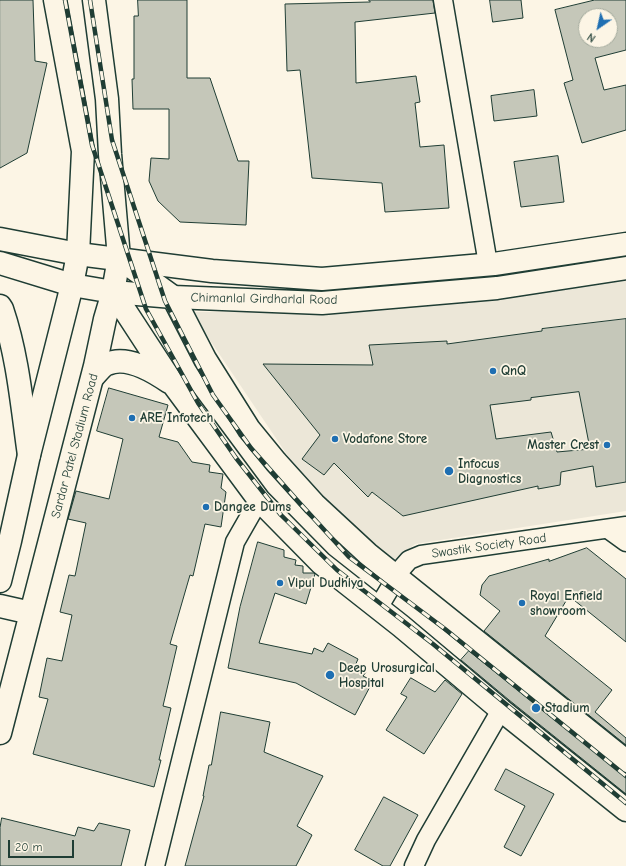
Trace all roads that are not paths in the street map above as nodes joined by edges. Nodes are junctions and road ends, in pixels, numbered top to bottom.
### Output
1 (55, 0) edge
2 (94, 0) edge
3 (443, 0) edge
4 (0, 239) edge
5 (626, 244) edge
6 (78, 254) junction
7 (119, 258) junction
8 (0, 263) edge
9 (488, 264) junction
10 (626, 268) edge
11 (72, 285) junction
12 (113, 292) junction
13 (173, 297) junction
14 (0, 306) edge
15 (93, 377) junction
16 (173, 384) junction
17 (29, 455) junction
18 (259, 500) junction
19 (626, 526) edge
20 (608, 529) junction
21 (626, 542) edge
22 (396, 577) junction
23 (0, 581) edge
24 (0, 606) edge
25 (378, 608) junction
26 (31, 613) junction
27 (501, 710) junction
28 (0, 733) edge
29 (626, 761) edge
30 (626, 810) edge
31 (155, 866) edge
32 (414, 866) edge

1 - 6 main road
2 - 7 main road, Sardar Patel Stadium Road
3 - 9 street
4 - 6 main road, Chimanlal Girdharlal Road
5 - 9 main road, Chimanlal Girdharlal Road
6 - 7 main road, Chimanlal Girdharlal Road
6 - 11 main road
7 - 9 main road, Chimanlal Girdharlal Road
7 - 12 main road, Sardar Patel Stadium Road
7 - 13 main road
8 - 11 main road, Chimanlal Girdharlal Road
10 - 13 main road, Chimanlal Girdharlal Road
11 - 12 main road, Chimanlal Girdharlal Road
11 - 17 main road
12 - 13 main road, Chimanlal Girdharlal Road
12 - 15 main road, Sardar Patel Stadium Road
12 - 16 main road
13 - 22 main road
14 - 17 main road
15 - 16 main road
15 - 26 main road, Sardar Patel Stadium Road
16 - 18 main road
17 - 23 main road
18 - 25 main road
18 - 31 street
19 - 20 street, Swastik Society Road
20 - 21 street
20 - 22 street, Swastik Society Road
22 - 25 street, Swastik Society Road
22 - 29 main road
24 - 26 main road
25 - 27 main road
26 - 28 main road, Sardar Patel Stadium Road
27 - 30 main road
27 - 32 street

